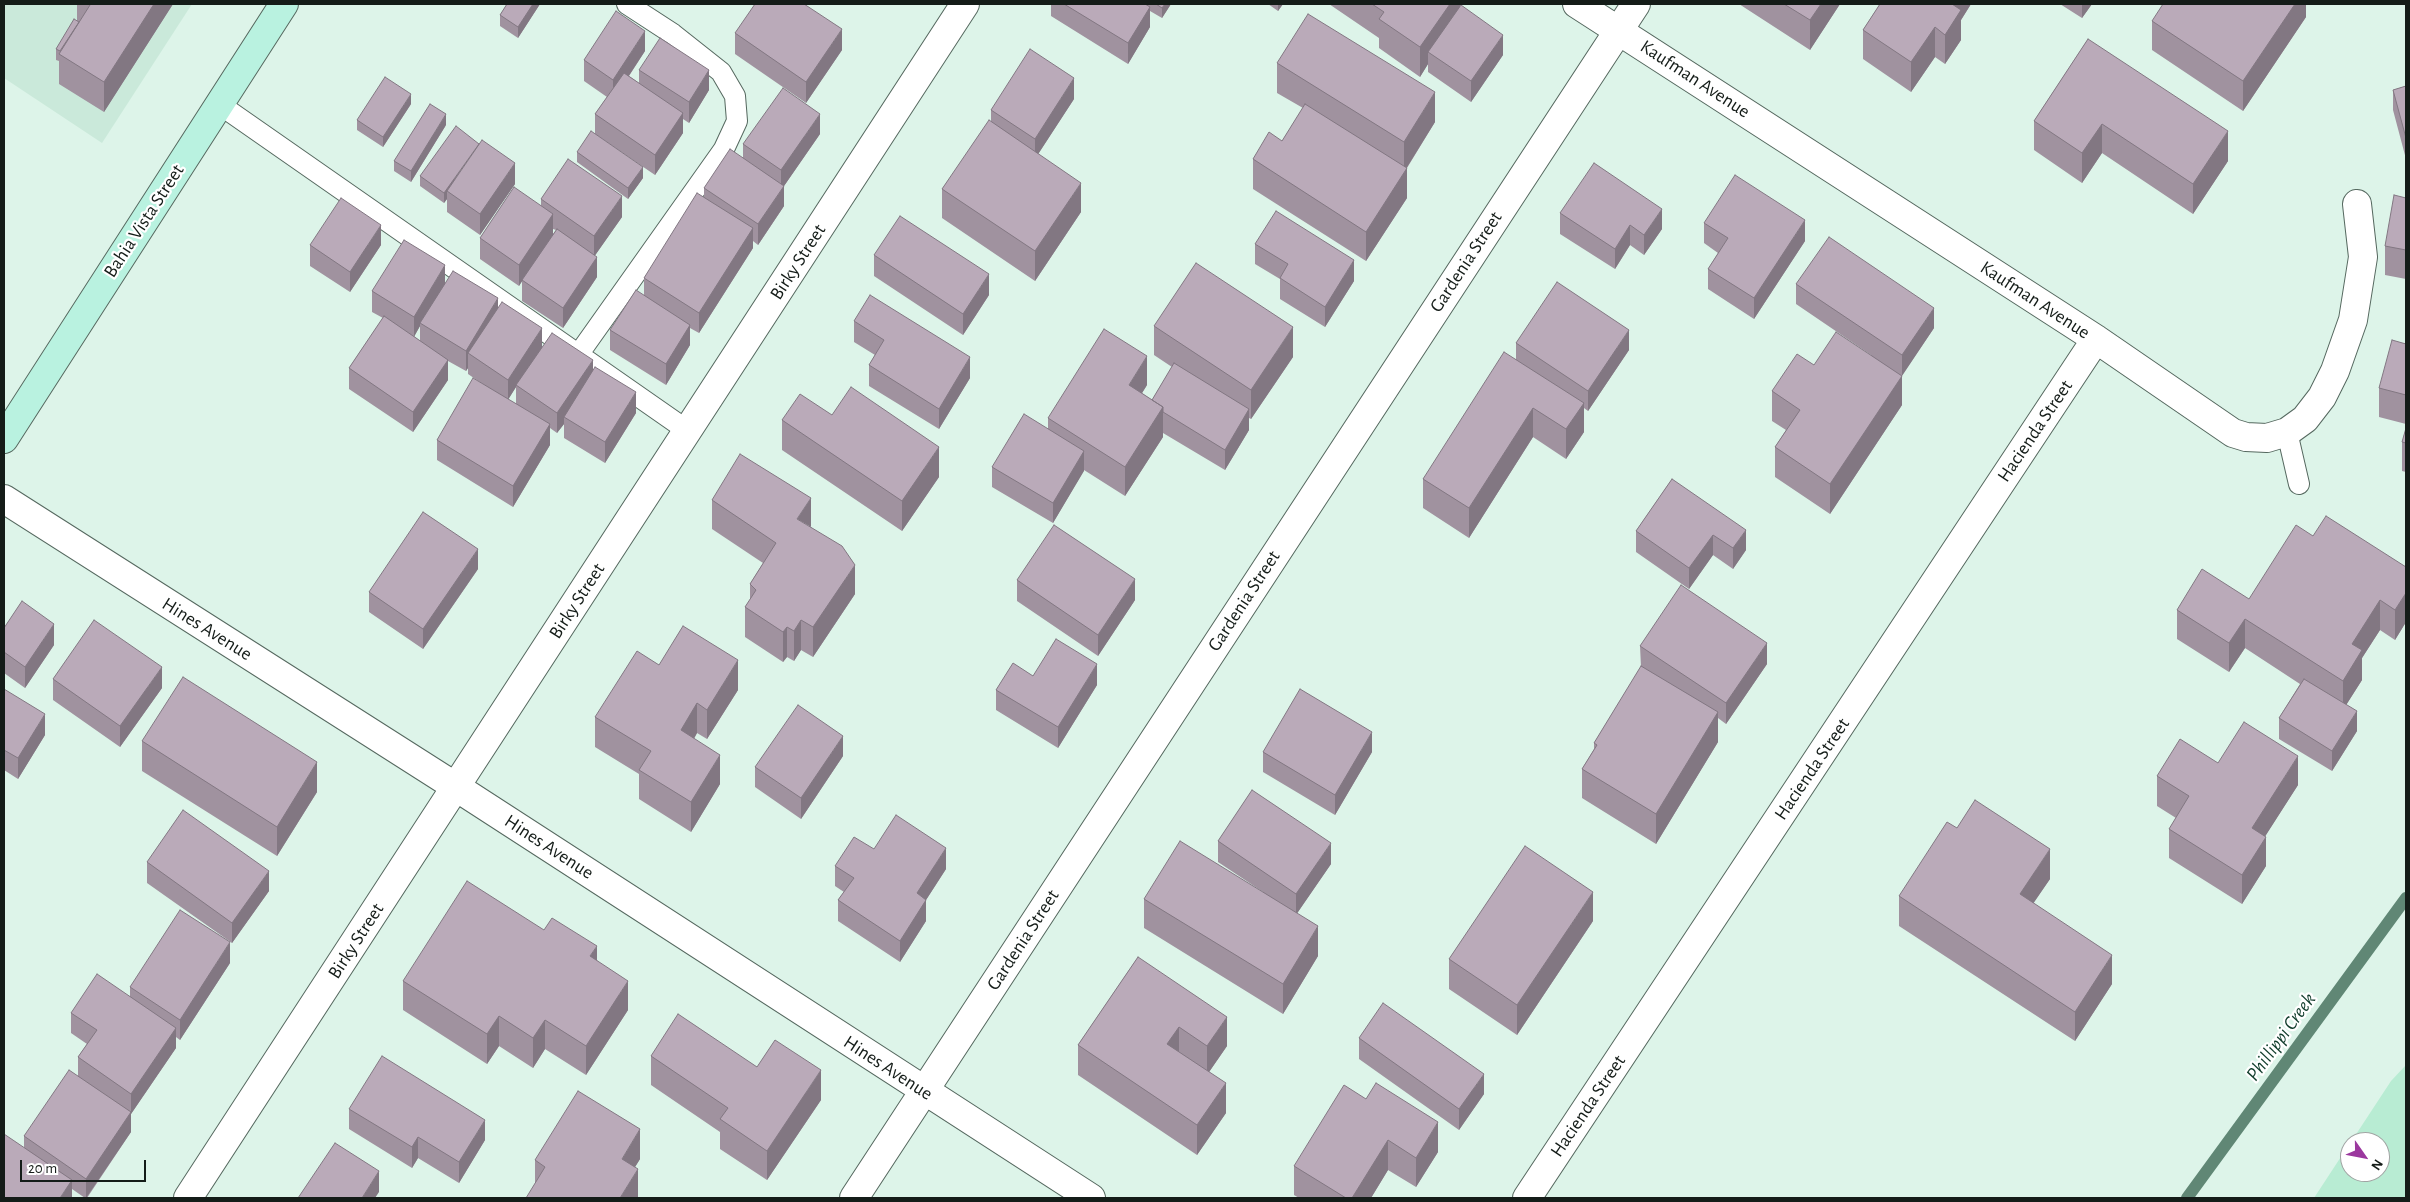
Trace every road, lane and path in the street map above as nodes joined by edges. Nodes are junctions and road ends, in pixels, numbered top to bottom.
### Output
1 (284, 4) edge
2 (627, 4) edge
3 (965, 4) edge
4 (1577, 4) edge
5 (1636, 4) edge
6 (1618, 30) junction
7 (219, 104) junction
8 (2357, 204) dead end
9 (2096, 339) junction
10 (578, 355) junction
11 (688, 431) junction
12 (2287, 432) junction
13 (4, 439) edge
14 (2299, 484) dead end
15 (4, 499) edge
16 (456, 788) junction
17 (924, 1091) junction
18 (188, 1198) edge
19 (854, 1198) edge
20 (1091, 1198) edge
21 (1527, 1198) edge

1 - 7 street, Bahia Vista Street
2 - 10 lane
3 - 11 street, Birky Street
4 - 6 street, Kaufman Avenue
5 - 6 street, Gardenia Street
6 - 9 street, Kaufman Avenue
6 - 17 street, Gardenia Street
7 - 10 lane
7 - 13 street, Bahia Vista Street
8 - 12 street, Kaufman Avenue
9 - 12 street, Kaufman Avenue
9 - 21 street, Hacienda Street
10 - 11 lane
11 - 16 street, Birky Street
12 - 14 lane
15 - 16 street, Hines Avenue
16 - 17 street, Hines Avenue
16 - 18 street, Birky Street
17 - 19 street, Gardenia Street
17 - 20 street, Hines Avenue

